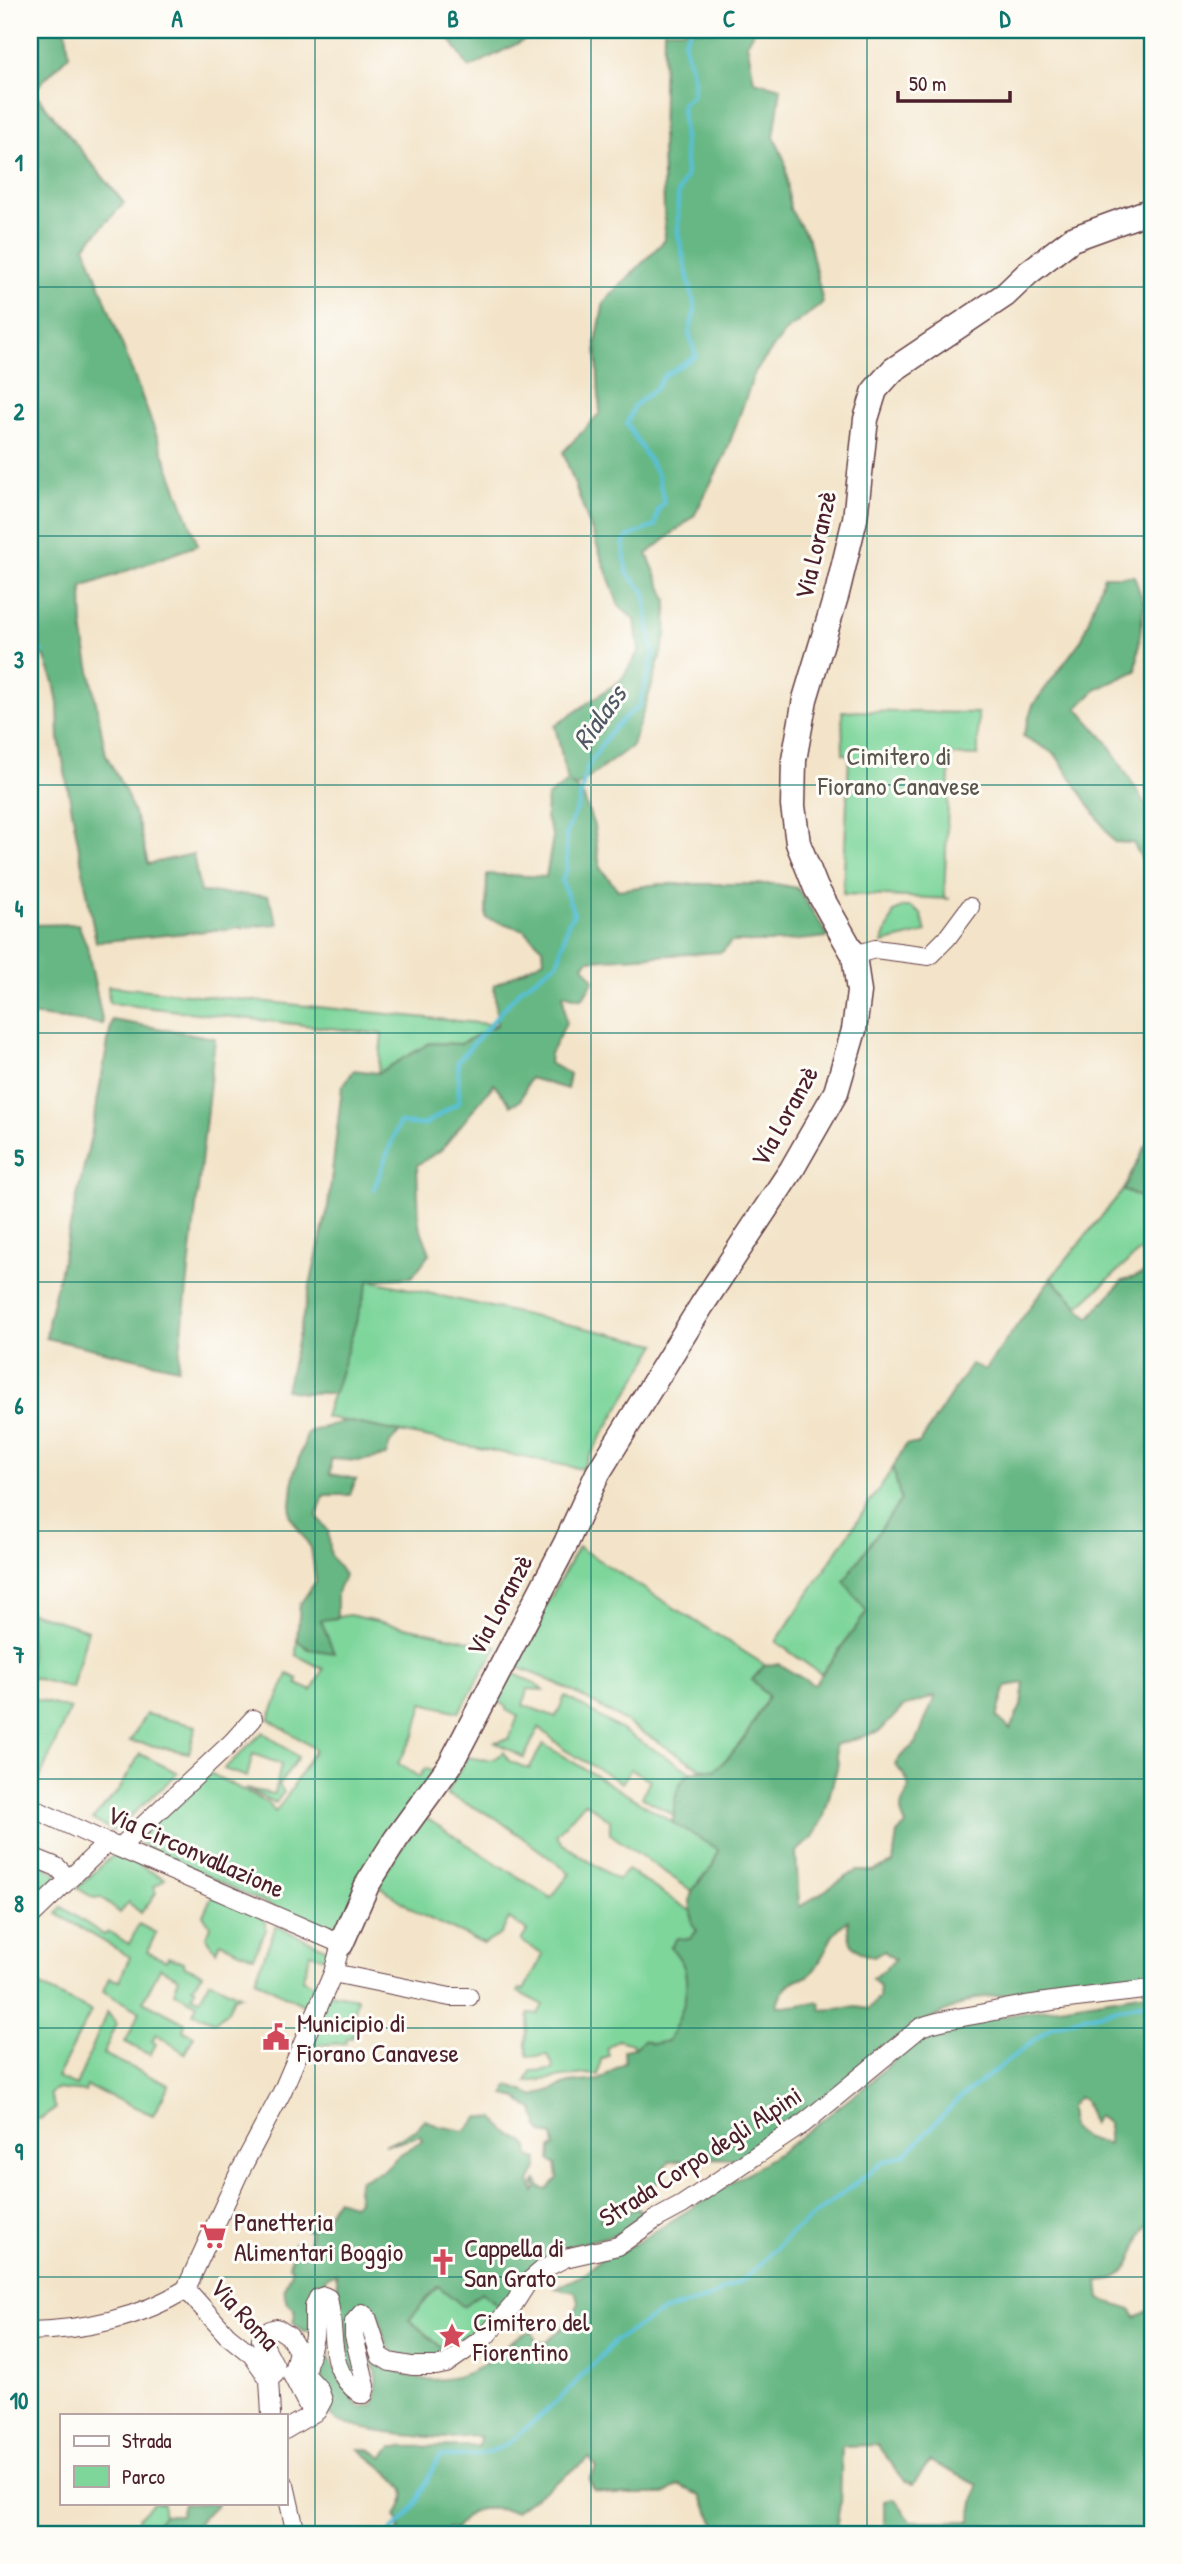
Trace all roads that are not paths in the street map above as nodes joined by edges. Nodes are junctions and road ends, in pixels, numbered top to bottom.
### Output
1 (1152, 211) edge
2 (970, 907) dead end
3 (854, 955) junction
4 (253, 1718) dead end
5 (30, 1807) edge
6 (114, 1845) junction
7 (30, 1856) edge
8 (69, 1879) junction
9 (30, 1917) edge
10 (341, 1944) junction
11 (333, 1973) junction
12 (1152, 1989) edge
13 (469, 1997) dead end
14 (187, 2289) junction
15 (30, 2331) edge
16 (269, 2379) junction
17 (271, 2414) edge
18 (312, 2414) junction
19 (287, 2429) edge
20 (287, 2494) edge
21 (296, 2534) edge

1 - 3 street, Via Loranzè
2 - 3 street
3 - 10 street, Via Loranzè
4 - 6 street
5 - 6 street, Via Circonvallazione
6 - 8 street
6 - 10 street, Via Circonvallazione
7 - 8 street
8 - 9 street
10 - 11 street
11 - 13 street
11 - 14 street
12 - 18 street, Strada Corpo degli Alpini
14 - 15 street
14 - 16 street, Via Roma
16 - 17 street, Via Roma
16 - 18 street
18 - 19 street
20 - 21 street

